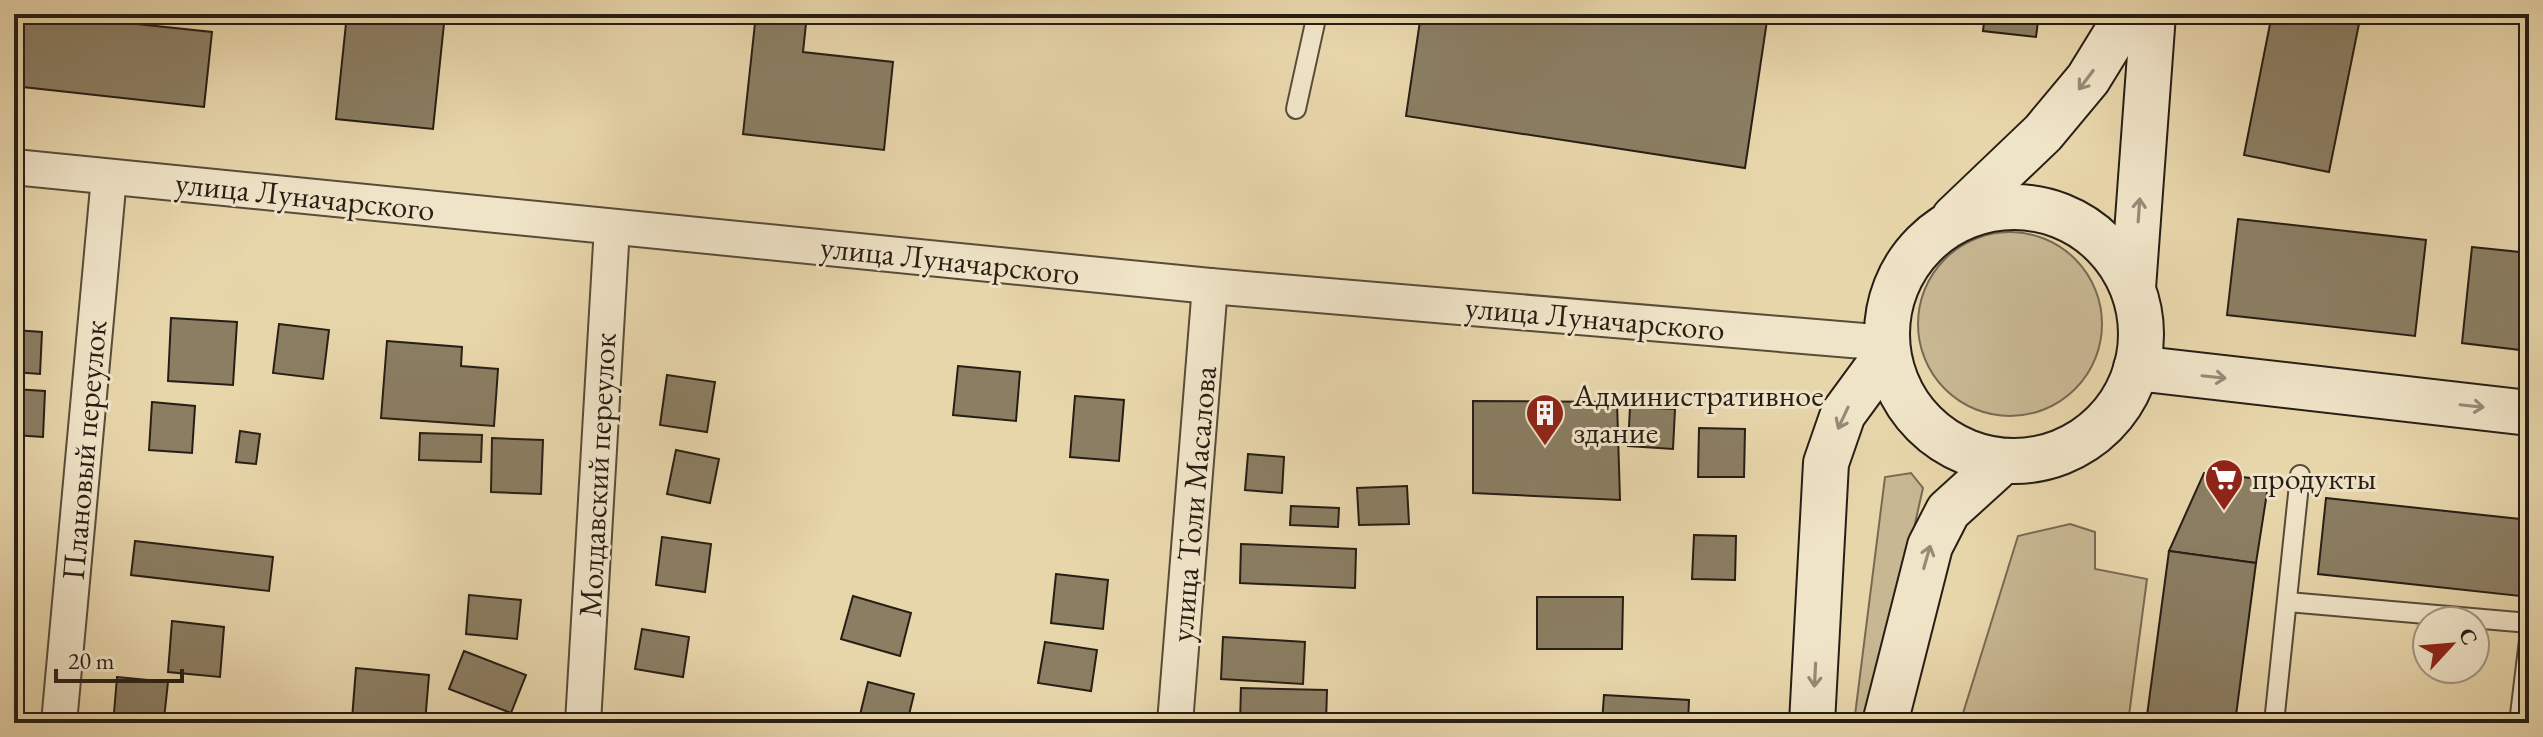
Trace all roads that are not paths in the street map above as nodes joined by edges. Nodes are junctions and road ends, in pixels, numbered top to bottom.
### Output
1 (1317, 14) edge
2 (2128, 14) edge
3 (2153, 14) edge
4 (1296, 109) dead end
5 (14, 167) edge
6 (109, 177) junction
7 (1948, 223) junction
8 (612, 227) junction
9 (1210, 286) junction
10 (2133, 288) junction
11 (1887, 348) junction
12 (2136, 368) junction
13 (2529, 413) edge
14 (2002, 462) junction
15 (2300, 475) dead end
16 (2288, 602) junction
17 (2529, 623) edge
18 (2529, 640) edge
19 (59, 723) edge
20 (583, 723) edge
21 (1175, 723) edge
22 (1812, 723) edge
23 (1885, 723) edge
24 (2274, 723) edge
25 (2519, 723) edge

1 - 4 lane
2 -> 7 street
10 -> 3 street
5 - 6 street, улица Луначарского
6 - 8 street, улица Луначарского
6 - 19 street, Плановый переулок
7 - 10 street
7 - 11 street
8 - 9 street, улица Луначарского
8 - 20 street, Молдавский переулок
9 - 11 street, улица Луначарского
9 - 21 street, улица Толи Масалова
10 - 12 street
11 - 14 street
11 -> 22 street
12 -> 13 street
12 - 14 street
23 -> 14 street
15 - 16 lane
16 - 17 lane
16 - 24 lane
18 - 25 lane

